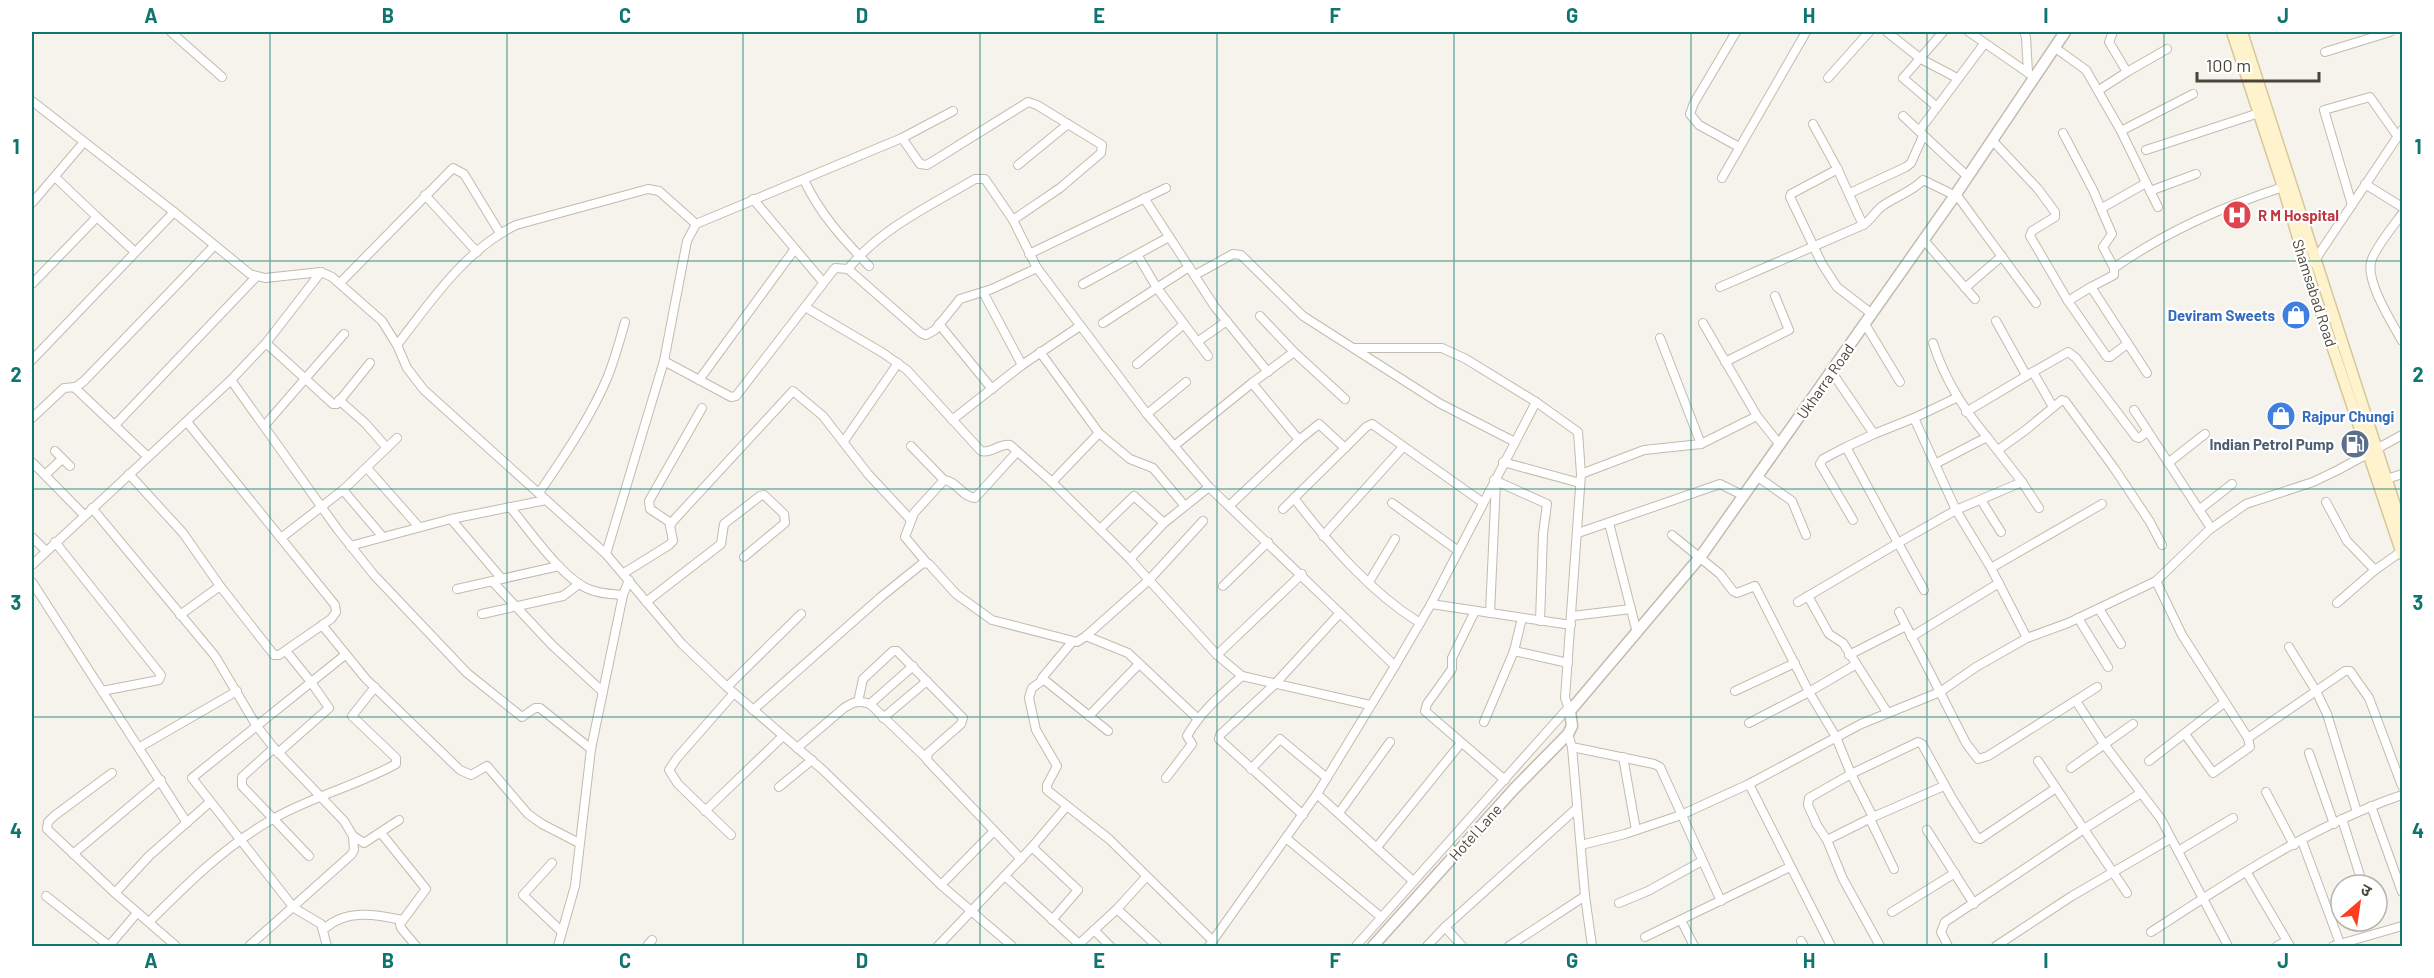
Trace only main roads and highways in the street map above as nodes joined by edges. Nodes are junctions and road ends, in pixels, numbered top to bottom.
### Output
1 (2232, 32) edge
2 (2242, 32) edge
3 (2311, 264) junction
4 (2373, 451) junction
5 (2403, 527) edge
6 (2402, 553) edge

1 - 3 main road, Shamsabad Road
2 - 3 main road, Shamsabad Road
3 - 4 main road, Shamsabad Road
4 - 5 main road, Shamsabad Road
4 - 6 main road, Shamsabad Road

